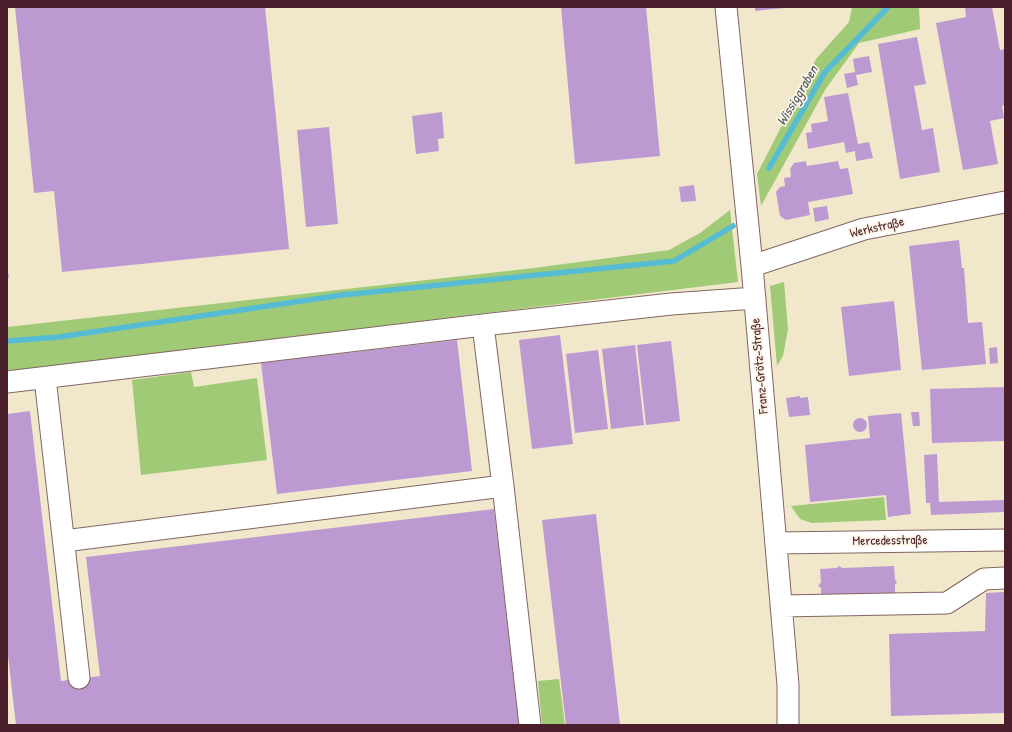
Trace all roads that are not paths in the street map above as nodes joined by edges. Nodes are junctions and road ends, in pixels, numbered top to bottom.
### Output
1 (726, 7) edge
2 (1005, 202) edge
3 (752, 266) junction
4 (754, 298) junction
5 (483, 325) junction
6 (45, 378) junction
7 (7, 382) edge
8 (504, 486) junction
9 (1005, 540) edge
10 (64, 541) junction
11 (776, 543) junction
12 (1005, 578) edge
13 (781, 606) junction
14 (79, 678) dead end
15 (530, 725) edge
16 (788, 725) edge

1 - 3 street, Franz-Grötz-Straße
2 - 3 street, Werkstraße
3 - 4 street, Franz-Grötz-Straße
4 - 5 street
4 - 11 street, Franz-Grötz-Straße
5 - 6 street
5 - 8 street
6 - 7 street
6 - 10 street
8 - 10 street
8 - 15 street
9 - 11 street, Mercedesstraße
10 - 14 street
11 - 13 street, Franz-Grötz-Straße
12 - 13 street
13 - 16 street, Franz-Grötz-Straße

